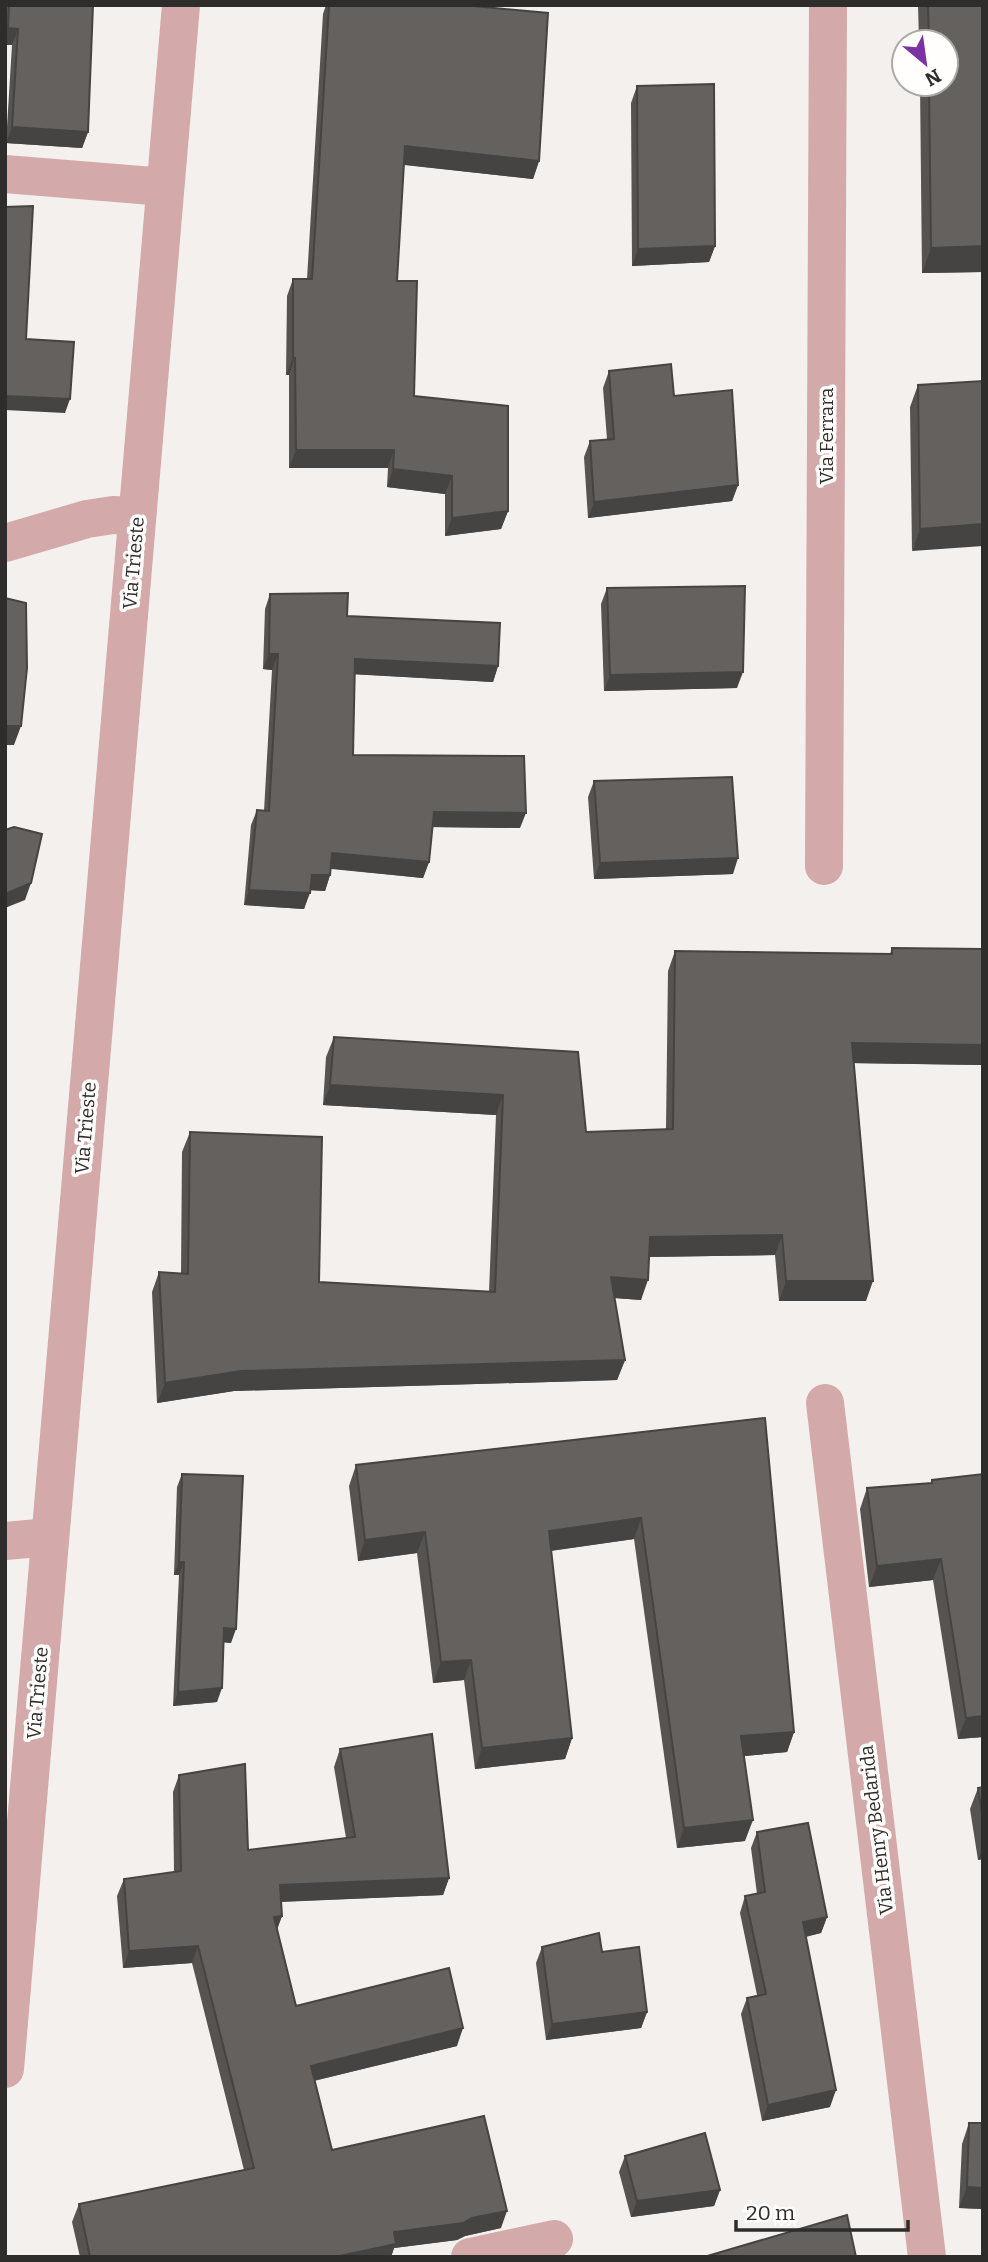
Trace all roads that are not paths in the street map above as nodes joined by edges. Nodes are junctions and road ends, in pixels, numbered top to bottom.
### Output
1 (181, 5) edge
2 (828, 5) edge
3 (5, 174) edge
4 (165, 187) junction
5 (137, 516) junction
6 (5, 543) edge
7 (824, 866) dead end
8 (825, 1402) dead end
9 (50, 1537) junction
10 (5, 1541) edge
11 (5, 2068) edge
12 (554, 2239) dead end
13 (470, 2257) edge
14 (927, 2257) edge

1 - 4 street, Via Trieste
2 - 7 street, Via Ferrara
3 - 4 street
4 - 5 street, Via Trieste
5 - 6 street
5 - 9 street, Via Trieste
8 - 14 street, Via Henry Bedarida
9 - 10 street
9 - 11 street, Via Trieste
12 - 13 street

